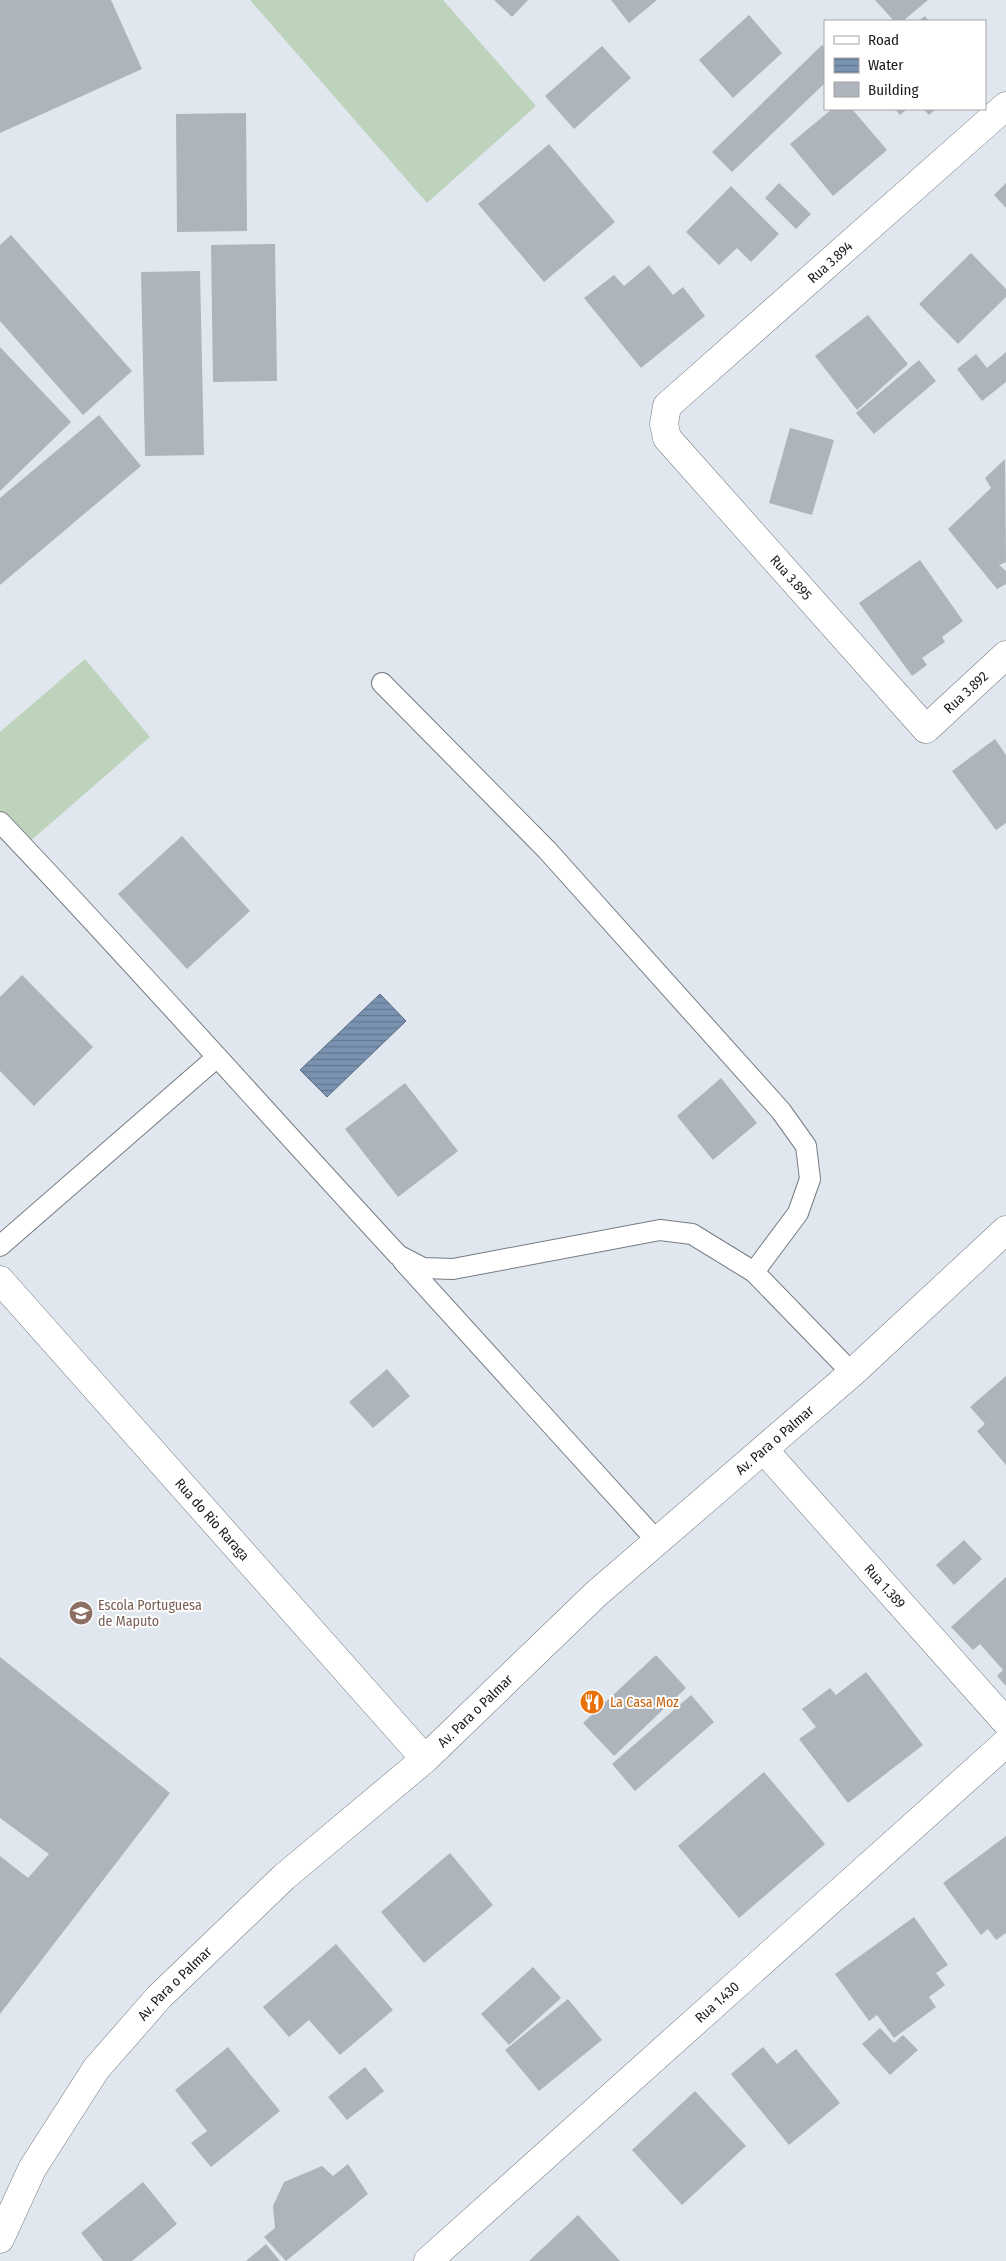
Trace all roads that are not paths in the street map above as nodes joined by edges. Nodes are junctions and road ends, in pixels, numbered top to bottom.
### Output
1 (1006, 106) edge
2 (664, 424) joint
3 (1006, 655) edge
4 (382, 683) dead end
5 (926, 729) joint
6 (0, 822) edge
7 (216, 1058) junction
8 (1006, 1230) edge
9 (0, 1246) edge
10 (398, 1255) junction
11 (754, 1272) junction
12 (0, 1280) edge
13 (852, 1373) junction
14 (764, 1450) junction
15 (657, 1541) junction
16 (1006, 1722) edge
17 (1006, 1743) edge
18 (426, 1759) junction
19 (0, 2239) edge
20 (428, 2261) edge

1 - 2 street, Rua 3.894
2 - 5 street, Rua 3.895
3 - 5 street, Rua 3.892
4 - 11 lane
6 - 7 lane
7 - 9 lane
7 - 10 lane
8 - 13 street, Av. Para o Palmar
10 - 11 lane
10 - 15 lane
11 - 13 lane
12 - 18 street, Rua do Rio Raraga
13 - 14 street, Av. Para o Palmar
14 - 15 street, Av. Para o Palmar
14 - 16 street, Rua 1.389
15 - 18 street, Av. Para o Palmar
17 - 20 street, Rua 1.430
18 - 19 street, Av. Para o Palmar

